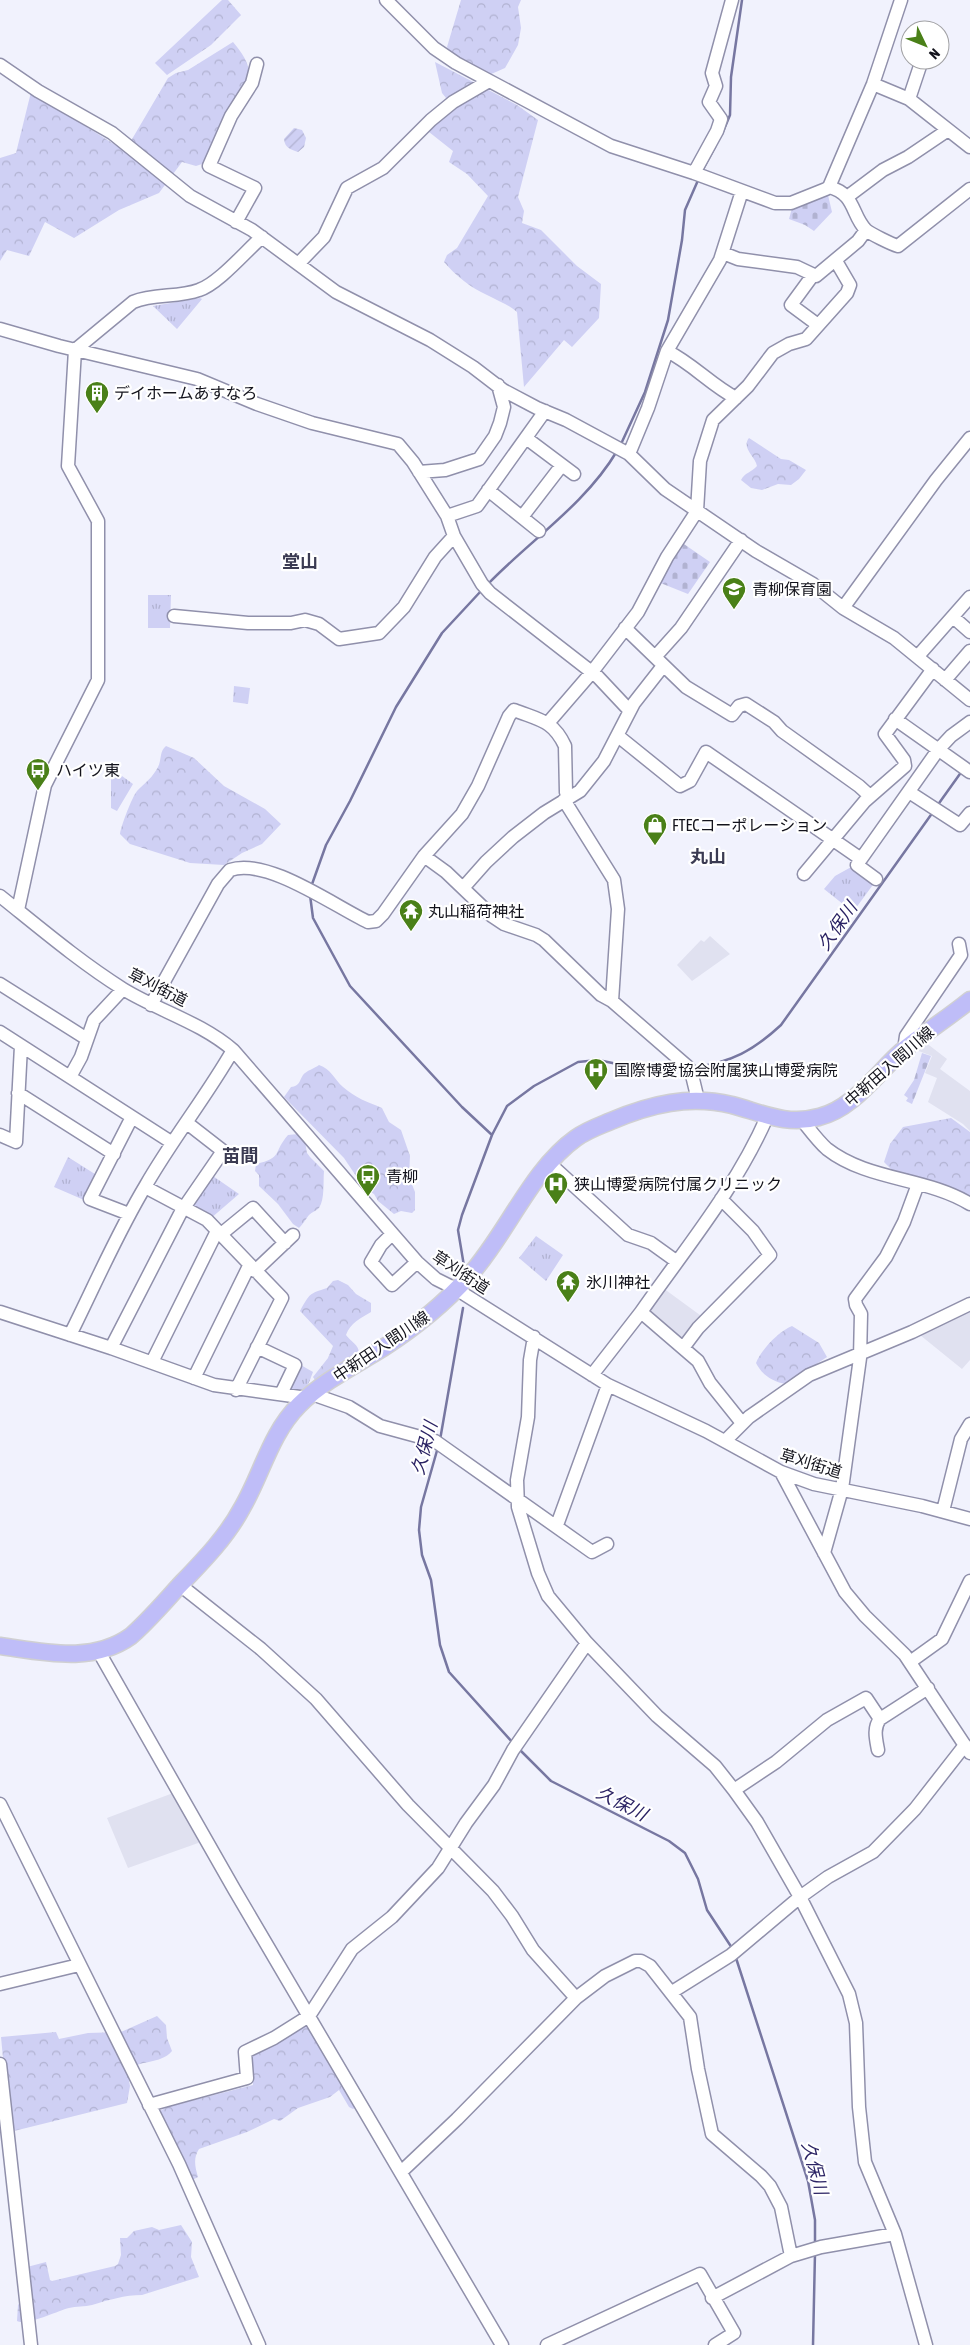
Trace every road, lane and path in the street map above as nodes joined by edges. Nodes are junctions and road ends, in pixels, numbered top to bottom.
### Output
1 (386, 0) edge
2 (732, 0) edge
3 (901, 0) edge
4 (257, 64) dead end
5 (0, 65) edge
6 (919, 70) edge
7 (489, 81) junction
8 (873, 84) junction
9 (909, 99) junction
10 (948, 130) junction
11 (970, 147) edge
12 (699, 175) junction
13 (829, 187) junction
14 (970, 189) edge
15 (742, 191) junction
16 (847, 197) junction
17 (236, 222) junction
18 (866, 230) junction
19 (262, 237) junction
20 (723, 253) junction
21 (836, 261) junction
22 (298, 264) junction
23 (813, 275) junction
24 (818, 324) junction
25 (0, 329) edge
26 (75, 350) junction
27 (666, 351) junction
28 (498, 385) junction
29 (736, 398) junction
30 (545, 411) junction
31 (526, 438) junction
32 (970, 438) edge
33 (624, 451) junction
34 (965, 455) edge
35 (562, 465) junction
36 (419, 472) junction
37 (574, 474) dead end
38 (488, 490) junction
39 (697, 511) junction
40 (447, 516) junction
41 (522, 517) junction
42 (539, 531) dead end
43 (454, 536) junction
44 (741, 540) junction
45 (970, 598) edge
46 (843, 608) junction
47 (174, 616) dead end
48 (952, 617) junction
49 (625, 628) junction
50 (970, 632) edge
51 (970, 651) edge
52 (918, 656) junction
53 (659, 662) junction
54 (933, 669) junction
55 (592, 672) junction
56 (945, 680) junction
57 (970, 700) edge
58 (629, 710) junction
59 (894, 719) junction
60 (970, 722) edge
61 (548, 723) junction
62 (618, 736) junction
63 (938, 750) junction
64 (965, 769) edge
65 (909, 792) junction
66 (870, 796) junction
67 (566, 799) junction
68 (970, 813) edge
69 (831, 839) junction
70 (424, 856) junction
71 (861, 859) junction
72 (804, 874) dead end
73 (876, 879) dead end
74 (463, 888) junction
75 (0, 896) edge
76 (18, 910) junction
77 (959, 944) dead end
78 (0, 984) edge
79 (123, 989) junction
80 (970, 1000) edge
81 (612, 1001) junction
82 (151, 1005) junction
83 (0, 1032) edge
84 (87, 1039) junction
85 (21, 1046) junction
86 (233, 1050) junction
87 (904, 1050) junction
88 (70, 1077) junction
89 (18, 1093) junction
90 (698, 1100) junction
91 (132, 1117) junction
92 (767, 1117) junction
93 (802, 1120) junction
94 (187, 1123) junction
95 (0, 1136) edge
96 (171, 1142) junction
97 (114, 1154) junction
98 (549, 1163) junction
99 (918, 1184) junction
100 (145, 1187) junction
101 (721, 1199) junction
102 (970, 1204) edge
103 (184, 1207) junction
104 (130, 1214) junction
105 (218, 1233) junction
106 (392, 1234) junction
107 (676, 1261) junction
108 (417, 1262) junction
109 (252, 1268) junction
110 (456, 1289) junction
111 (970, 1304) edge
112 (0, 1312) edge
113 (641, 1312) junction
114 (70, 1335) junction
115 (534, 1337) junction
116 (258, 1347) junction
117 (111, 1348) junction
118 (683, 1348) junction
119 (860, 1353) junction
120 (152, 1362) junction
121 (592, 1375) junction
122 (194, 1378) junction
123 (608, 1385) junction
124 (236, 1390) junction
125 (281, 1394) junction
126 (309, 1396) junction
127 (742, 1424) junction
128 (970, 1424) edge
129 (725, 1440) junction
130 (781, 1472) junction
131 (842, 1489) junction
132 (518, 1499) junction
133 (943, 1511) junction
134 (970, 1519) edge
135 (557, 1525) junction
136 (607, 1544) dead end
137 (824, 1553) junction
138 (970, 1582) edge
139 (180, 1585) junction
140 (587, 1643) junction
141 (0, 1646) edge
142 (99, 1652) junction
143 (910, 1662) junction
144 (928, 1688) junction
145 (880, 1719) junction
146 (967, 1749) edge
147 (878, 1750) dead end
148 (734, 1790) junction
149 (0, 1804) edge
150 (451, 1848) junction
151 (800, 1897) junction
152 (79, 1965) junction
153 (0, 1984) edge
154 (672, 1992) junction
155 (576, 1998) junction
156 (309, 2016) junction
157 (0, 2064) edge
158 (149, 2105) junction
159 (402, 2172) junction
160 (895, 2234) junction
161 (791, 2256) junction
162 (712, 2298) junction
163 (31, 2345) edge
164 (260, 2345) edge
165 (502, 2345) edge
166 (548, 2345) edge
167 (715, 2345) edge
168 (926, 2345) edge

1 - 7 street
2 - 12 street
3 - 8 street
4 - 17 street
5 - 17 street
6 - 9 street
7 - 12 street
7 - 22 street
8 - 9 street
8 - 13 street
9 - 10 street
10 - 11 street
10 - 16 street
12 - 15 street
13 - 15 street
13 - 16 street
14 - 18 street
15 - 20 street
16 - 18 street
17 - 19 street
18 - 21 street
19 - 22 street
19 - 26 street
20 - 23 street
20 - 27 street
21 - 23 street
21 - 24 street
22 - 28 street
23 - 24 street
24 - 29 street
25 - 26 street
26 - 36 street
26 - 76 street
27 - 29 street
27 - 33 street
28 - 30 street
28 - 36 street
29 - 39 street
30 - 31 street
30 - 33 street
31 - 35 street
31 - 38 street
32 - 34 street
33 - 39 street
34 - 46 street
35 - 37 street
35 - 41 street
36 - 40 street
38 - 40 street
38 - 41 street
39 - 44 street
39 - 49 street
40 - 43 street
41 - 42 street
43 - 47 street
43 - 55 street
44 - 46 street
44 - 53 street
45 - 48 street
46 - 52 street
48 - 50 street
48 - 52 street
49 - 53 street
49 - 55 street
51 - 56 street
52 - 54 street
53 - 58 street
53 - 66 street
54 - 56 street
54 - 59 street
55 - 58 street
55 - 61 street
56 - 57 street
58 - 62 street
59 - 63 street
59 - 66 street
60 - 63 street
61 - 67 street
61 - 70 street
62 - 67 street
62 - 69 street
63 - 64 street
63 - 65 street
65 - 68 street
65 - 71 street
66 - 69 street
67 - 74 street
67 - 81 street
69 - 71 street
69 - 72 street
70 - 74 street
70 - 82 street
71 - 73 street
74 - 81 street
75 - 76 street, 草刈街道
76 - 79 street, 草刈街道
77 - 87 street
78 - 84 street
79 - 82 street, 草刈街道
79 - 84 street
80 - 87 main road, 中新田入間川線
81 - 90 street
82 - 86 street, 草刈街道
83 - 85 street
84 - 88 street
85 - 88 street
85 - 89 street
86 - 94 street
86 - 106 street, 草刈街道
87 - 93 main road, 中新田入間川線
88 - 91 street
89 - 95 street
89 - 97 street
90 - 92 main road, 中新田入間川線
90 - 98 main road, 中新田入間川線
91 - 96 street
91 - 97 street
92 - 93 main road, 中新田入間川線
92 - 101 street
93 - 99 street
94 - 96 street
94 - 103 street
96 - 100 street
97 - 104 street
98 - 107 street
98 - 110 main road, 中新田入間川線
99 - 102 street
99 - 119 street
100 - 103 street
100 - 104 street
101 - 107 street
101 - 118 street
103 - 105 street
103 - 117 street
104 - 114 street
105 - 109 street
105 - 109 street
105 - 120 street
106 - 108 street, 草刈街道
106 - 108 street
107 - 113 street
108 - 110 street, 草刈街道
109 - 116 street
109 - 122 street
110 - 115 street, 草刈街道
110 - 126 main road, 中新田入間川線
111 - 119 street
112 - 114 street
113 - 118 street
113 - 121 street
114 - 117 street
115 - 121 street, 草刈街道
115 - 132 street
116 - 124 street
116 - 125 street
117 - 120 street
118 - 127 street
119 - 127 street
119 - 131 street
120 - 122 street
121 - 123 street, 草刈街道
122 - 124 street
123 - 129 street, 草刈街道
123 - 135 street
124 - 125 street
125 - 126 street
126 - 132 street
126 - 139 main road, 中新田入間川線
127 - 129 street
128 - 133 street
129 - 130 street, 草刈街道
130 - 131 street, 草刈街道
130 - 137 street
131 - 133 street, 草刈街道
131 - 137 street
132 - 135 street
132 - 140 street
133 - 134 street, 草刈街道
135 - 136 street
137 - 143 street
138 - 143 street
139 - 142 main road, 中新田入間川線
139 - 150 street
140 - 148 street
140 - 150 street
141 - 142 main road, 中新田入間川線
142 - 156 street
143 - 144 street
144 - 145 street
144 - 146 street
145 - 147 street
145 - 148 street
146 - 151 street
148 - 151 street
149 - 152 street
150 - 155 street
150 - 156 street
151 - 154 street
151 - 160 street
152 - 153 street
152 - 158 street
154 - 155 street
154 - 161 street
155 - 159 street
156 - 158 street
156 - 159 street
157 - 163 street
158 - 164 street
159 - 165 street
160 - 161 street
160 - 168 street
161 - 162 street
162 - 166 street
162 - 167 street

